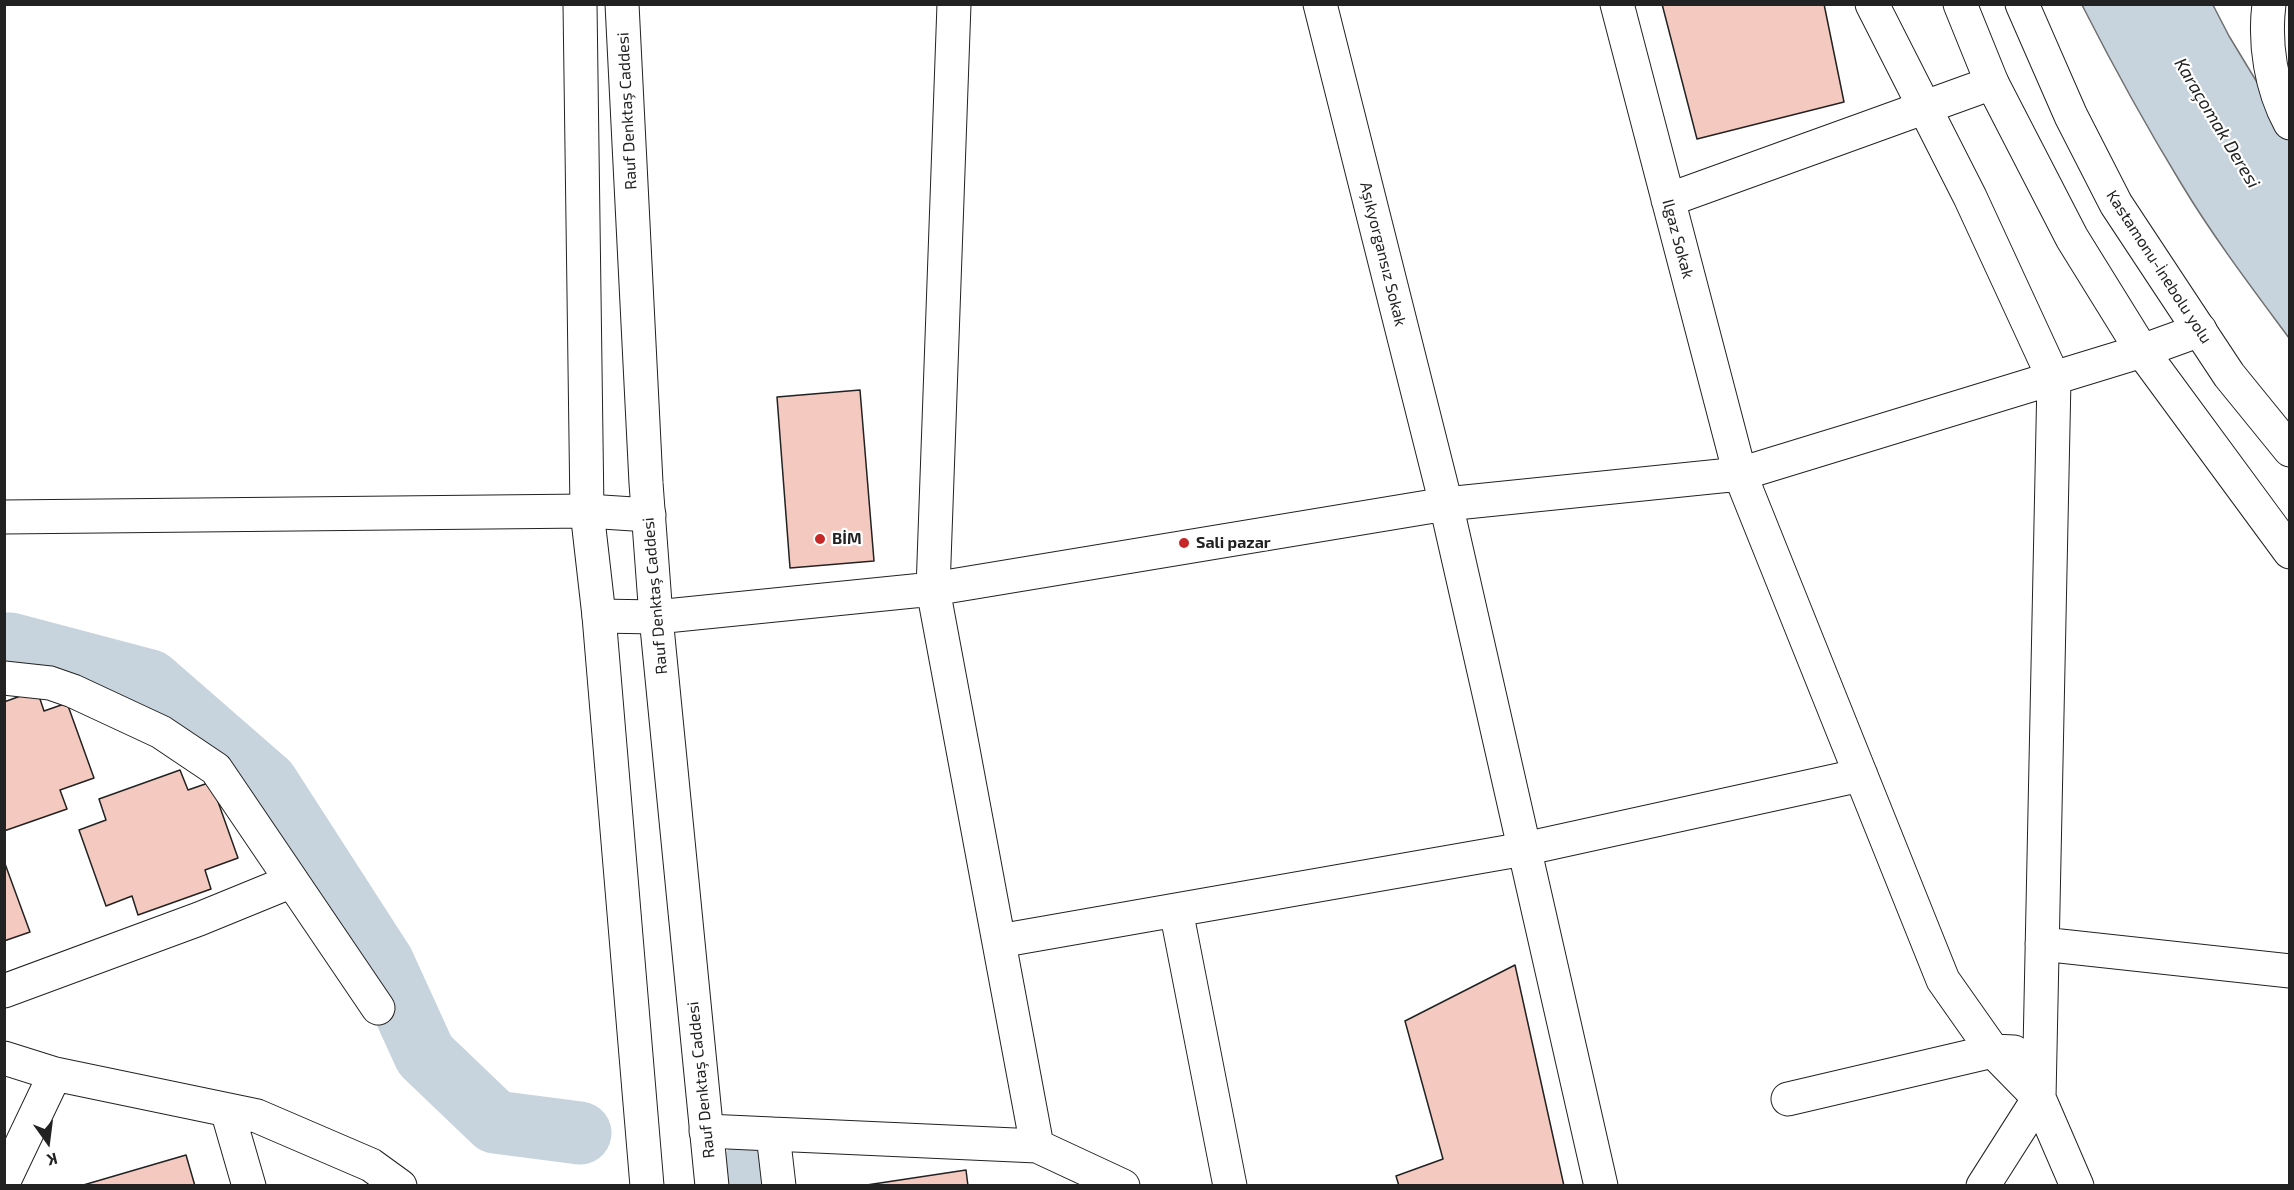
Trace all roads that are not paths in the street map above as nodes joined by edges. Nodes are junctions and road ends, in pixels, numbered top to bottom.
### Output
1 (580, 4) edge
2 (622, 4) edge
3 (954, 4) edge
4 (1320, 4) edge
5 (1617, 4) edge
6 (1872, 4) edge
7 (1960, 4) edge
8 (2022, 4) edge
9 (2275, 17) edge
10 (1992, 83) junction
11 (1923, 106) junction
12 (2289, 123) edge
13 (1668, 200) junction
14 (2200, 330) junction
15 (2142, 351) junction
16 (2054, 379) junction
17 (2289, 450) edge
18 (1740, 474) junction
19 (1446, 504) junction
20 (587, 511) junction
21 (649, 515) junction
22 (4, 517) edge
23 (2289, 552) edge
24 (933, 589) junction
25 (599, 616) junction
26 (656, 617) junction
27 (4, 678) edge
28 (1861, 775) junction
29 (1524, 849) junction
30 (292, 881) junction
31 (1176, 910) junction
32 (999, 941) junction
33 (2042, 944) junction
34 (2289, 970) edge
35 (4, 991) edge
36 (378, 1008) dead end
37 (1993, 1051) junction
38 (2040, 1053) junction
39 (4, 1058) edge
40 (55, 1074) junction
41 (2039, 1098) junction
42 (1788, 1099) dead end
43 (226, 1110) junction
44 (706, 1131) junction
45 (774, 1134) junction
46 (1037, 1146) junction
47 (1079, 1176) edge
48 (4, 1181) edge
49 (249, 1185) edge
50 (400, 1185) edge
51 (647, 1185) edge
52 (712, 1185) edge
53 (779, 1185) edge
54 (1123, 1185) edge
55 (1230, 1185) edge
56 (1601, 1185) edge
57 (1983, 1185) edge
58 (2077, 1185) edge

1 - 20 street
2 - 21 street, Rauf Denktaş Caddesi
3 - 24 street
4 - 19 street, Aşıkyorgansız Sokak
5 - 13 street, Ilgaz Sokak
6 - 11 street
7 - 10 street
8 - 14 street, Kastamonu-İnebolu yolu
9 - 12 street
10 - 11 street
10 - 15 street
11 - 13 street
11 - 16 street
13 - 18 street, Ilgaz Sokak
14 - 15 street
14 - 17 street, Kastamonu-İnebolu yolu
15 - 16 street
15 - 23 street
16 - 18 street
16 - 33 street
18 - 19 street
18 - 28 street, Ilgaz Sokak
19 - 24 street
19 - 29 street, Aşıkyorgansız Sokak
20 - 21 street
20 - 22 street
20 - 25 street
21 - 26 street, Rauf Denktaş Caddesi
24 - 26 street
24 - 32 street
25 - 26 street
25 - 51 street
26 - 44 street, Rauf Denktaş Caddesi
27 - 30 street
28 - 29 street
28 - 37 street, Ilgaz Sokak
29 - 31 street
29 - 56 street, Aşıkyorgansız Sokak
30 - 35 street
30 - 36 street
31 - 32 street
31 - 55 street
32 - 46 street
33 - 34 street
33 - 38 street
37 - 38 street
37 - 41 street, Ilgaz Sokak
37 - 42 street
38 - 41 street
39 - 40 street
40 - 43 street
40 - 48 street
41 - 57 street
41 - 58 street
43 - 49 street
43 - 50 street
44 - 45 street
44 - 52 street, Rauf Denktaş Caddesi
45 - 46 street
45 - 53 street
46 - 47 street
47 - 54 street

